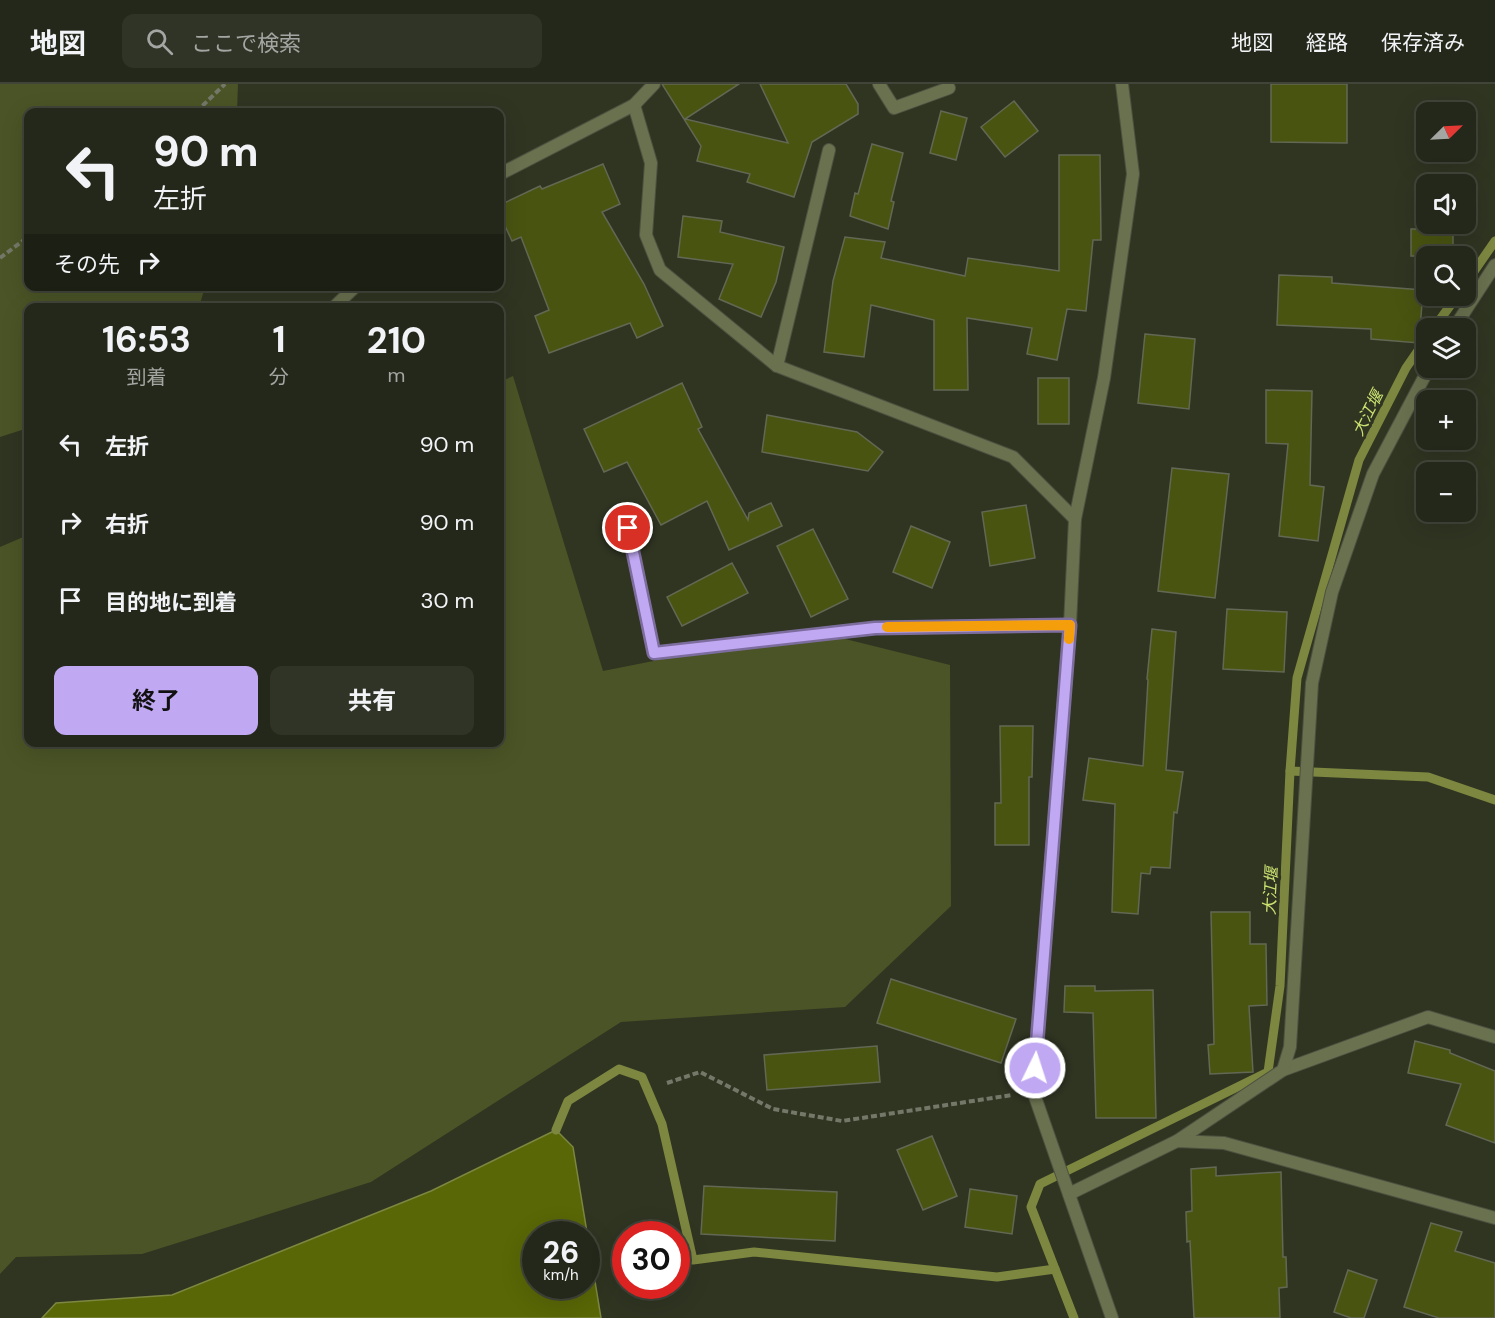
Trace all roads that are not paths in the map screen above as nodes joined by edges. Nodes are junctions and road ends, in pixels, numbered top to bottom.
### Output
1 (654, 84) edge
2 (879, 84) edge
3 (1122, 84) edge
4 (949, 88) dead end
5 (634, 105) junction
6 (829, 150) dead end
7 (504, 172) edge
8 (1495, 265) edge
9 (351, 291) edge
10 (338, 303) edge
11 (1461, 318) edge
12 (777, 366) junction
13 (1425, 378) edge
14 (1075, 519) junction
15 (628, 528) dead end
16 (1070, 625) junction
17 (1495, 1037) edge
18 (1283, 1071) junction
19 (1177, 1141) junction
20 (1069, 1194) junction
21 (1495, 1218) edge
22 (1112, 1318) edge

1 - 5 street
2 - 4 street
3 - 14 street
5 - 7 street
5 - 12 street
6 - 12 street
8 - 11 street
9 - 10 street
12 - 14 street
13 - 18 street
14 - 16 street
15 - 16 street
16 - 20 street
17 - 18 street
18 - 19 street
19 - 20 street
19 - 21 street
20 - 22 street

